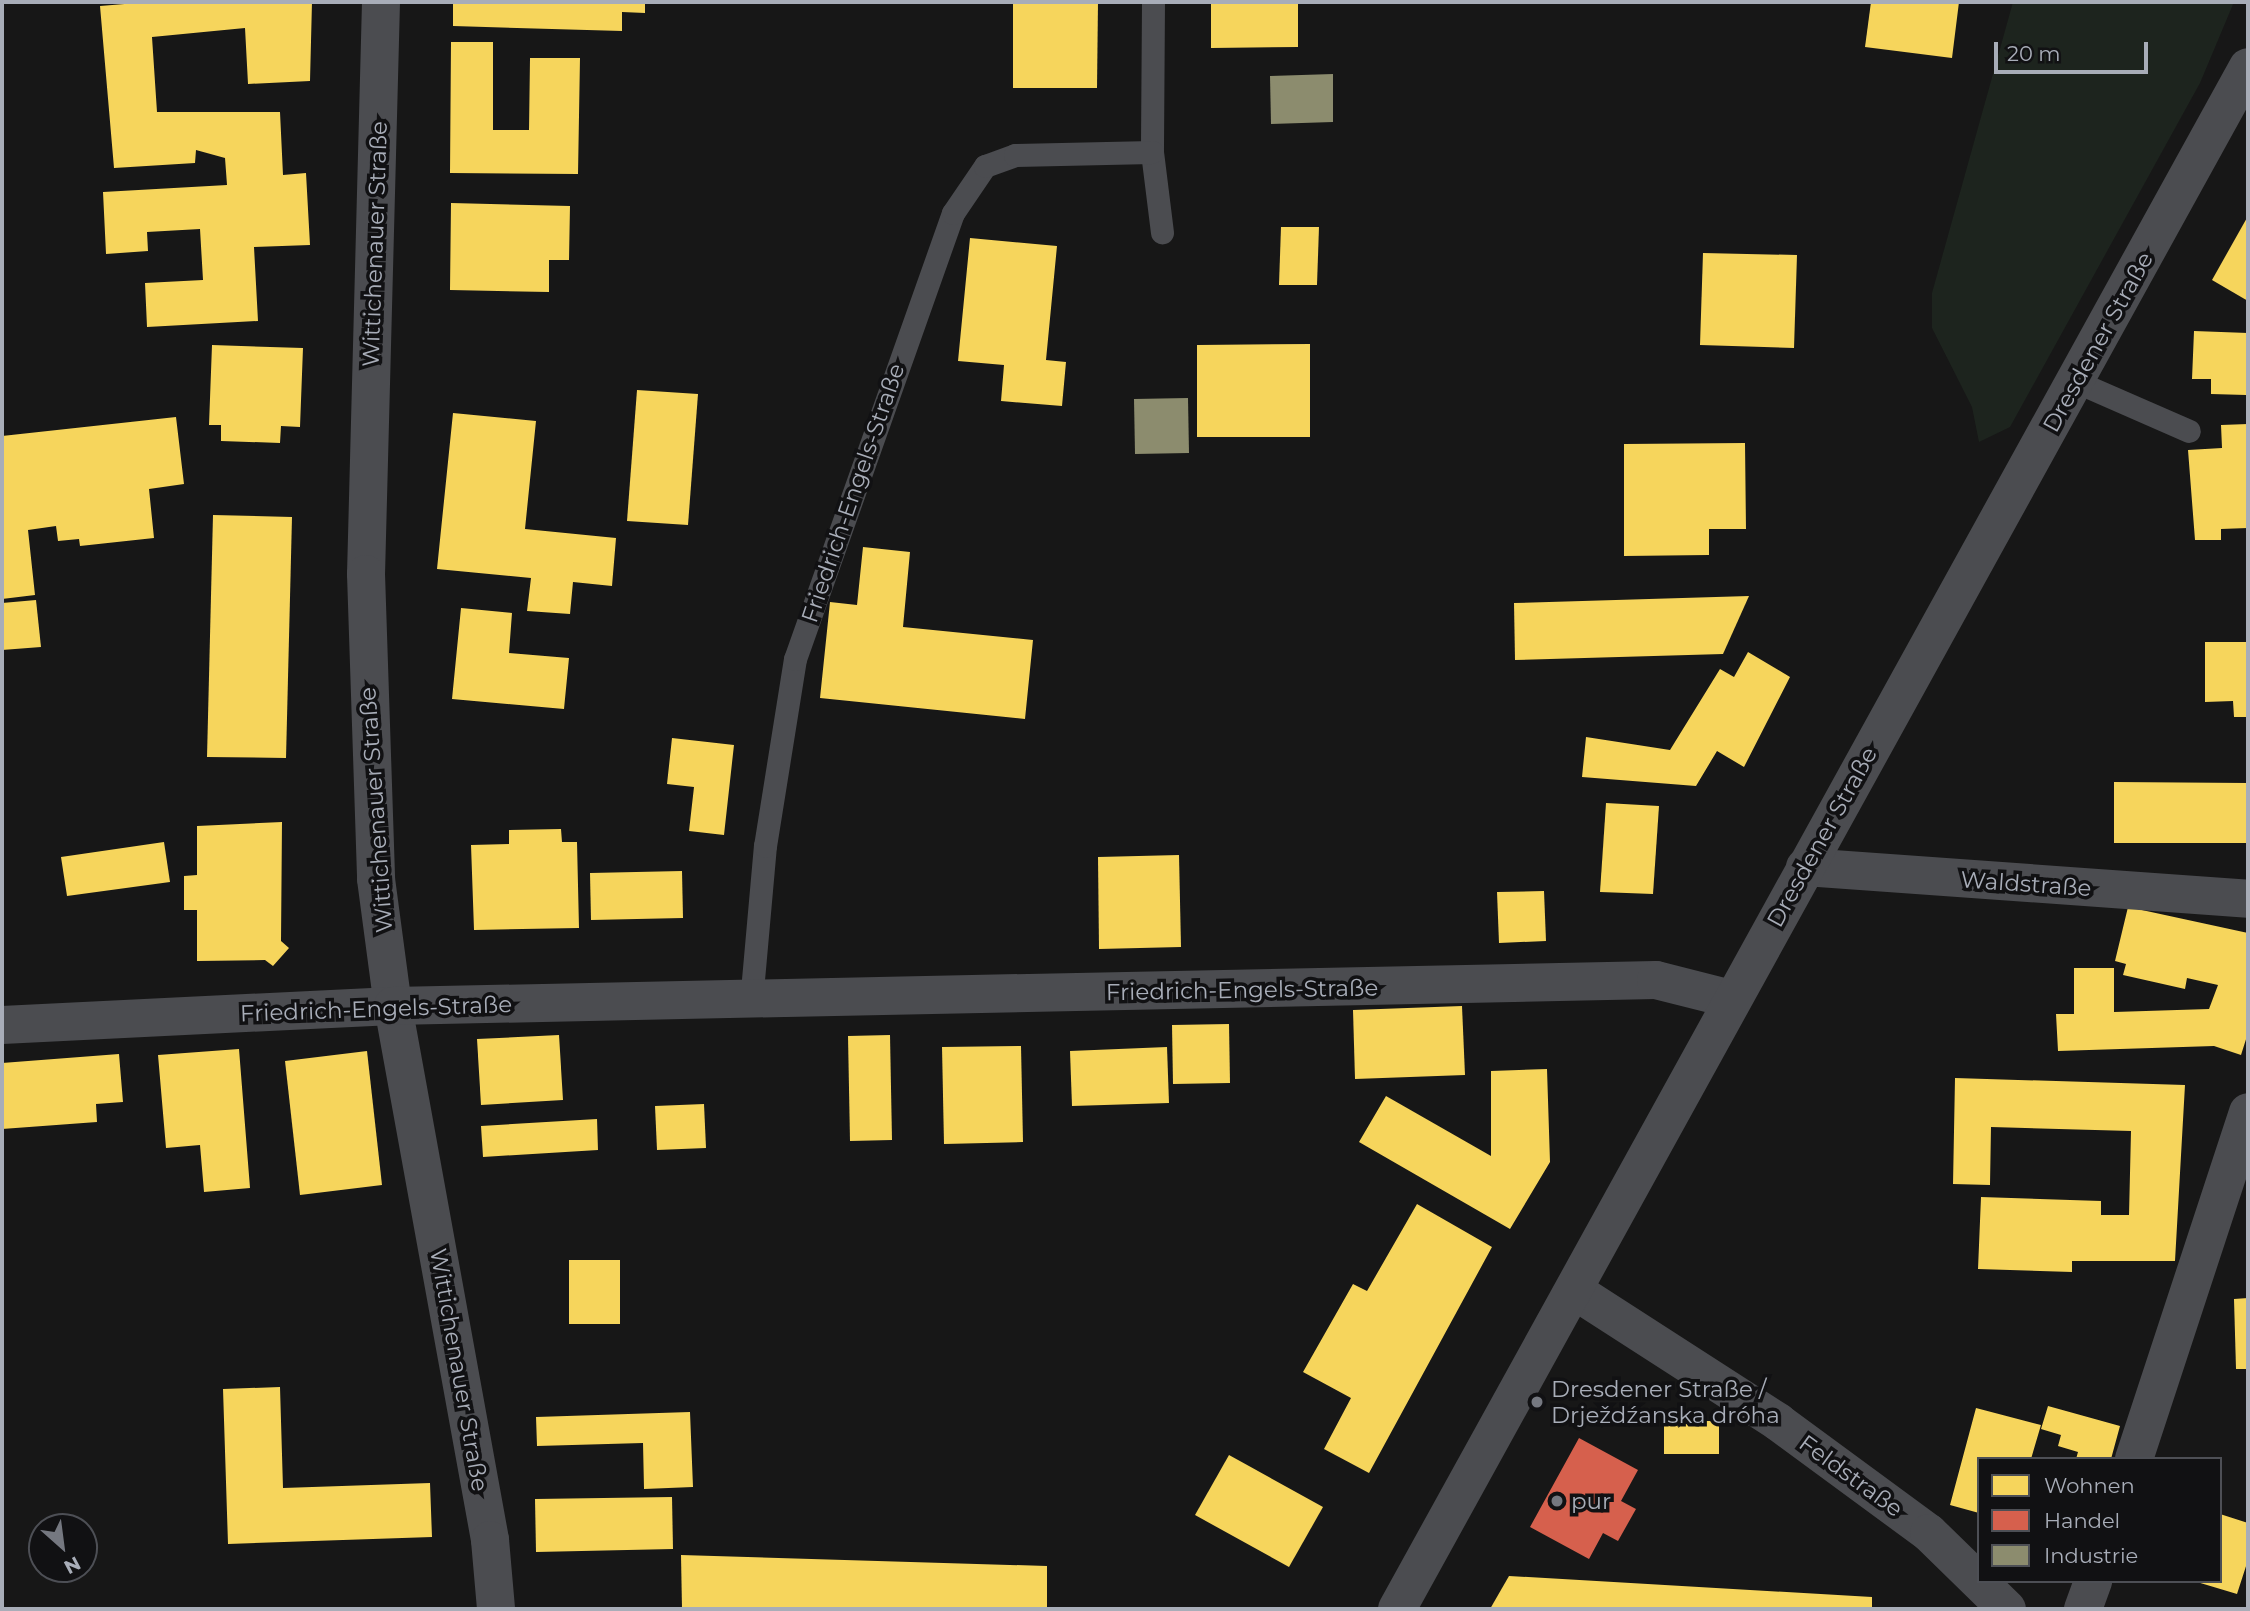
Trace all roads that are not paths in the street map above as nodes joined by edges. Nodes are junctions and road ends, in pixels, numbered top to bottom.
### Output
1 (381, 2) edge
2 (1153, 2) edge
3 (2248, 66) edge
4 (1152, 152) junction
5 (1162, 232) dead end
6 (2077, 382) junction
7 (2189, 431) dead end
8 (1805, 867) junction
9 (2248, 900) edge
10 (1731, 999) junction
11 (751, 1002) junction
12 (393, 1006) junction
13 (2, 1025) edge
14 (2248, 1112) edge
15 (1575, 1291) junction
16 (2135, 1457) edge
17 (1977, 1579) edge
18 (1981, 1583) edge
19 (2092, 1583) edge
20 (496, 1609) edge
21 (1397, 1609) edge
22 (2007, 1609) edge
23 (2083, 1609) edge

1 - 12 street, Wittichenauer Straße
2 - 4 lane
3 - 6 street, Dresdener Straße
4 - 5 lane
4 - 11 lane, Friedrich-Engels-Straße
6 - 7 lane
6 - 8 street, Dresdener Straße
8 - 9 street, Waldstraße
8 - 10 street, Dresdener Straße
10 - 11 street, Friedrich-Engels-Straße
10 - 15 street, Dresdener Straße
11 - 12 street, Friedrich-Engels-Straße
12 - 13 street, Friedrich-Engels-Straße
12 - 20 street, Wittichenauer Straße
14 - 16 street
15 - 17 street, Feldstraße
15 - 21 street, Dresdener Straße
18 - 22 street, Feldstraße
19 - 23 street

